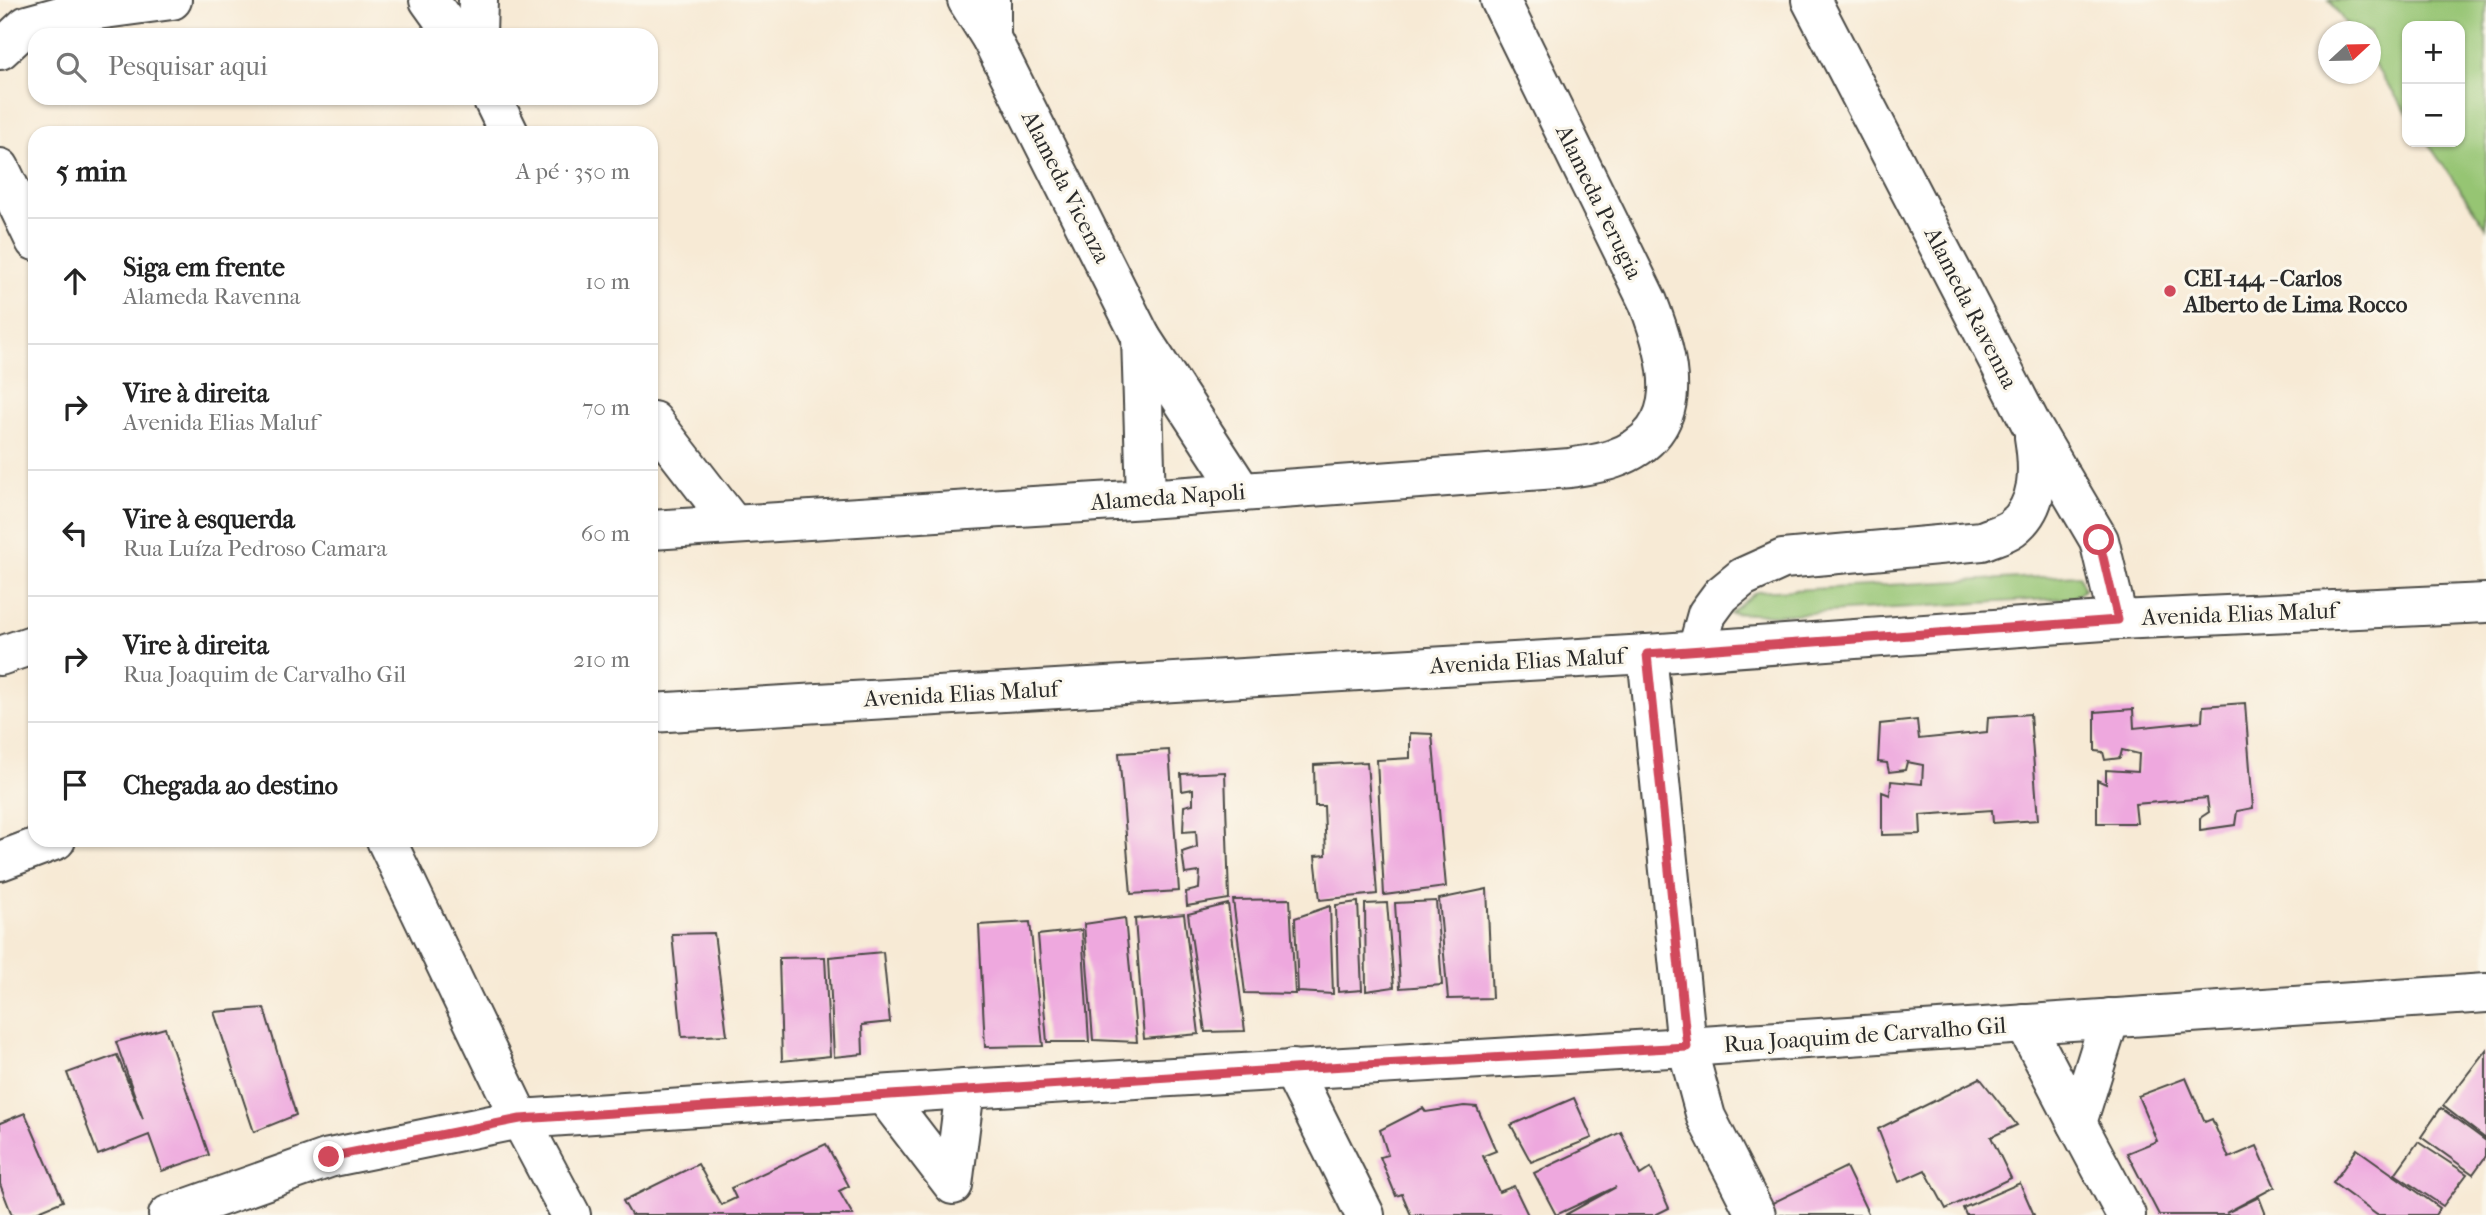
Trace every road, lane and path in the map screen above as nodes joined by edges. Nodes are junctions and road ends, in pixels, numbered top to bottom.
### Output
1 (172, 0) edge
2 (429, 0) edge
3 (478, 0) edge
4 (967, 0) edge
5 (991, 0) edge
6 (1500, 0) edge
7 (1811, 0) edge
8 (449, 28) edge
9 (477, 28) edge
10 (991, 38) junction
11 (0, 51) edge
12 (495, 105) edge
13 (506, 126) edge
14 (0, 168) edge
15 (28, 226) edge
16 (1140, 337) junction
17 (1665, 412) joint
18 (2033, 428) junction
19 (658, 431) edge
20 (1242, 492) junction
21 (1146, 499) junction
22 (732, 523) junction
23 (658, 529) edge
24 (2486, 603) edge
25 (2118, 620) junction
26 (28, 647) edge
27 (1697, 650) junction
28 (1647, 654) junction
29 (0, 656) edge
30 (658, 713) edge
31 (36, 847) edge
32 (389, 847) edge
33 (0, 860) edge
34 (2486, 993) edge
35 (2109, 1018) junction
36 (2025, 1024) junction
37 (1687, 1047) junction
38 (1292, 1069) junction
39 (965, 1089) junction
40 (884, 1095) junction
41 (520, 1119) junction
42 (2077, 1123) junction
43 (961, 1200) edge
44 (177, 1213) edge
45 (571, 1215) edge
46 (1365, 1215) edge
47 (1756, 1215) edge
48 (2126, 1215) edge

1 - 11 street
2 - 8 street
3 - 9 street
4 - 10 street, Alameda Vicenza
5 - 10 street, Alameda Vicenza
6 - 17 street, Alameda Perugia
7 - 18 street, Alameda Ravenna
10 - 16 street, Alameda Vicenza
12 - 13 street
14 - 15 street
16 - 20 street, Alameda Vicenza
16 - 21 street, Alameda Vicenza
17 - 20 street, Alameda Napoli
18 - 25 street, Alameda Ravenna
18 - 27 street
19 - 22 street
20 - 21 street, Alameda Napoli
21 - 22 street, Alameda Napoli
22 - 23 street, Alameda Napoli
24 - 25 street, Avenida Elias Maluf
25 - 27 street, Avenida Elias Maluf
26 - 29 street
27 - 28 street, Avenida Elias Maluf
28 - 30 street, Avenida Elias Maluf
28 - 37 street
31 - 33 street
32 - 41 street
34 - 35 street, Rua Joaquim de Carvalho Gil
35 - 36 street, Rua Joaquim de Carvalho Gil
35 - 42 street
36 - 37 street, Rua Joaquim de Carvalho Gil
36 - 42 street
37 - 38 street, Rua Joaquim de Carvalho Gil
37 - 47 street
38 - 39 street, Rua Joaquim de Carvalho Gil
38 - 46 street
39 - 40 street, Rua Joaquim de Carvalho Gil
39 - 43 street
40 - 41 street, Rua Joaquim de Carvalho Gil
40 - 43 street
41 - 44 street, Rua Joaquim de Carvalho Gil
41 - 45 street
42 - 48 street

